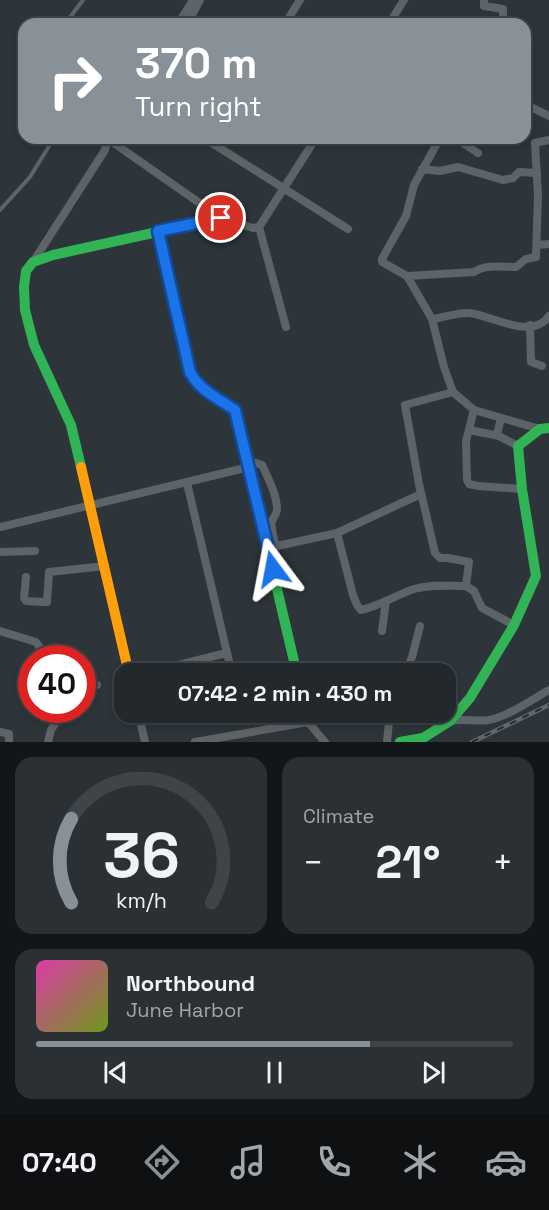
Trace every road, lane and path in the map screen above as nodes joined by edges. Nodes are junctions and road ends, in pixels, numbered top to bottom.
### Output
1 (83, 0) edge
2 (193, 0) edge
3 (200, 0) edge
4 (300, 0) edge
5 (404, 0) edge
6 (484, 0) edge
7 (70, 18) edge
8 (182, 18) edge
9 (190, 18) edge
10 (289, 18) edge
11 (393, 18) edge
12 (503, 18) edge
13 (531, 107) edge
14 (549, 116) edge
15 (549, 140) edge
16 (50, 144) edge
17 (108, 144) edge
18 (118, 144) edge
19 (216, 144) edge
20 (312, 144) edge
21 (437, 144) edge
22 (464, 144) edge
23 (478, 153) dead end
24 (422, 169) junction
25 (537, 173) junction
26 (283, 190) junction
27 (0, 210) edge
28 (221, 218) junction
29 (260, 227) junction
30 (348, 229) dead end
31 (158, 231) junction
32 (549, 244) edge
33 (537, 245) junction
34 (33, 262) junction
35 (407, 276) junction
36 (549, 316) edge
37 (432, 320) junction
38 (530, 325) junction
39 (286, 327) dead end
40 (542, 366) dead end
41 (453, 392) junction
42 (474, 410) junction
43 (501, 418) junction
44 (544, 429) edge
45 (469, 430) junction
46 (497, 435) junction
47 (518, 446) junction
48 (249, 466) junction
49 (187, 483) junction
50 (522, 489) junction
51 (421, 494) junction
52 (92, 506) junction
53 (0, 527) edge
54 (337, 533) junction
55 (271, 547) junction
56 (35, 551) dead end
57 (0, 552) edge
58 (105, 566) junction
59 (26, 577) dead end
60 (466, 586) junction
61 (386, 602) junction
62 (514, 625) junction
63 (420, 626) dead end
64 (0, 631) edge
65 (382, 631) dead end
66 (38, 645) edge
67 (226, 653) junction
68 (127, 663) edge
69 (186, 663) edge
70 (229, 663) edge
71 (295, 663) edge
72 (410, 663) edge
73 (549, 690) edge
74 (456, 714) edge
75 (456, 720) edge
76 (56, 723) edge
77 (141, 723) edge
78 (288, 723) edge
79 (302, 723) edge
80 (309, 723) edge
81 (389, 723) edge
82 (447, 723) edge
83 (290, 725) junction
84 (0, 732) edge
85 (9, 742) edge
86 (48, 742) edge
87 (145, 742) edge
88 (195, 742) edge
89 (325, 742) edge
90 (387, 742) edge
91 (400, 742) edge

1 - 7 lane
2 - 8 street
3 - 9 street
4 - 10 street
5 - 11 street
6 - 12 street
13 - 14 street
15 - 25 street
16 - 27 lane
17 - 34 street
18 - 28 street
19 - 26 street
20 - 26 street
21 - 24 street
22 - 23 street
24 - 25 street
24 - 35 street
25 - 33 street
26 - 29 street
26 - 30 street
28 - 29 street
28 - 31 street
29 - 39 street
31 - 34 street
31 - 48 street
32 - 33 street
33 - 35 street
34 - 52 street
35 - 37 street
36 - 38 street
37 - 38 street
37 - 41 street
38 - 40 street
41 - 42 street
41 - 51 street
42 - 43 street
42 - 45 street
43 - 44 street
43 - 46 street
44 - 47 street
45 - 46 street
45 - 50 street
46 - 47 street
47 - 50 street
48 - 49 street
48 - 55 street
48 - 55 street
49 - 52 street
49 - 67 street
50 - 62 street
51 - 54 street
51 - 60 street
52 - 53 street
52 - 58 street
54 - 55 street
54 - 61 street
55 - 71 street
56 - 57 street
58 - 59 street
58 - 68 street
60 - 61 street
60 - 62 street
61 - 65 street
62 - 74 street
63 - 72 street
64 - 66 street
67 - 69 street
67 - 70 street
73 - 75 street
76 - 86 street
77 - 87 street
78 - 83 street
79 - 83 street
80 - 89 street
81 - 90 street
82 - 91 street
83 - 88 street
84 - 85 street

